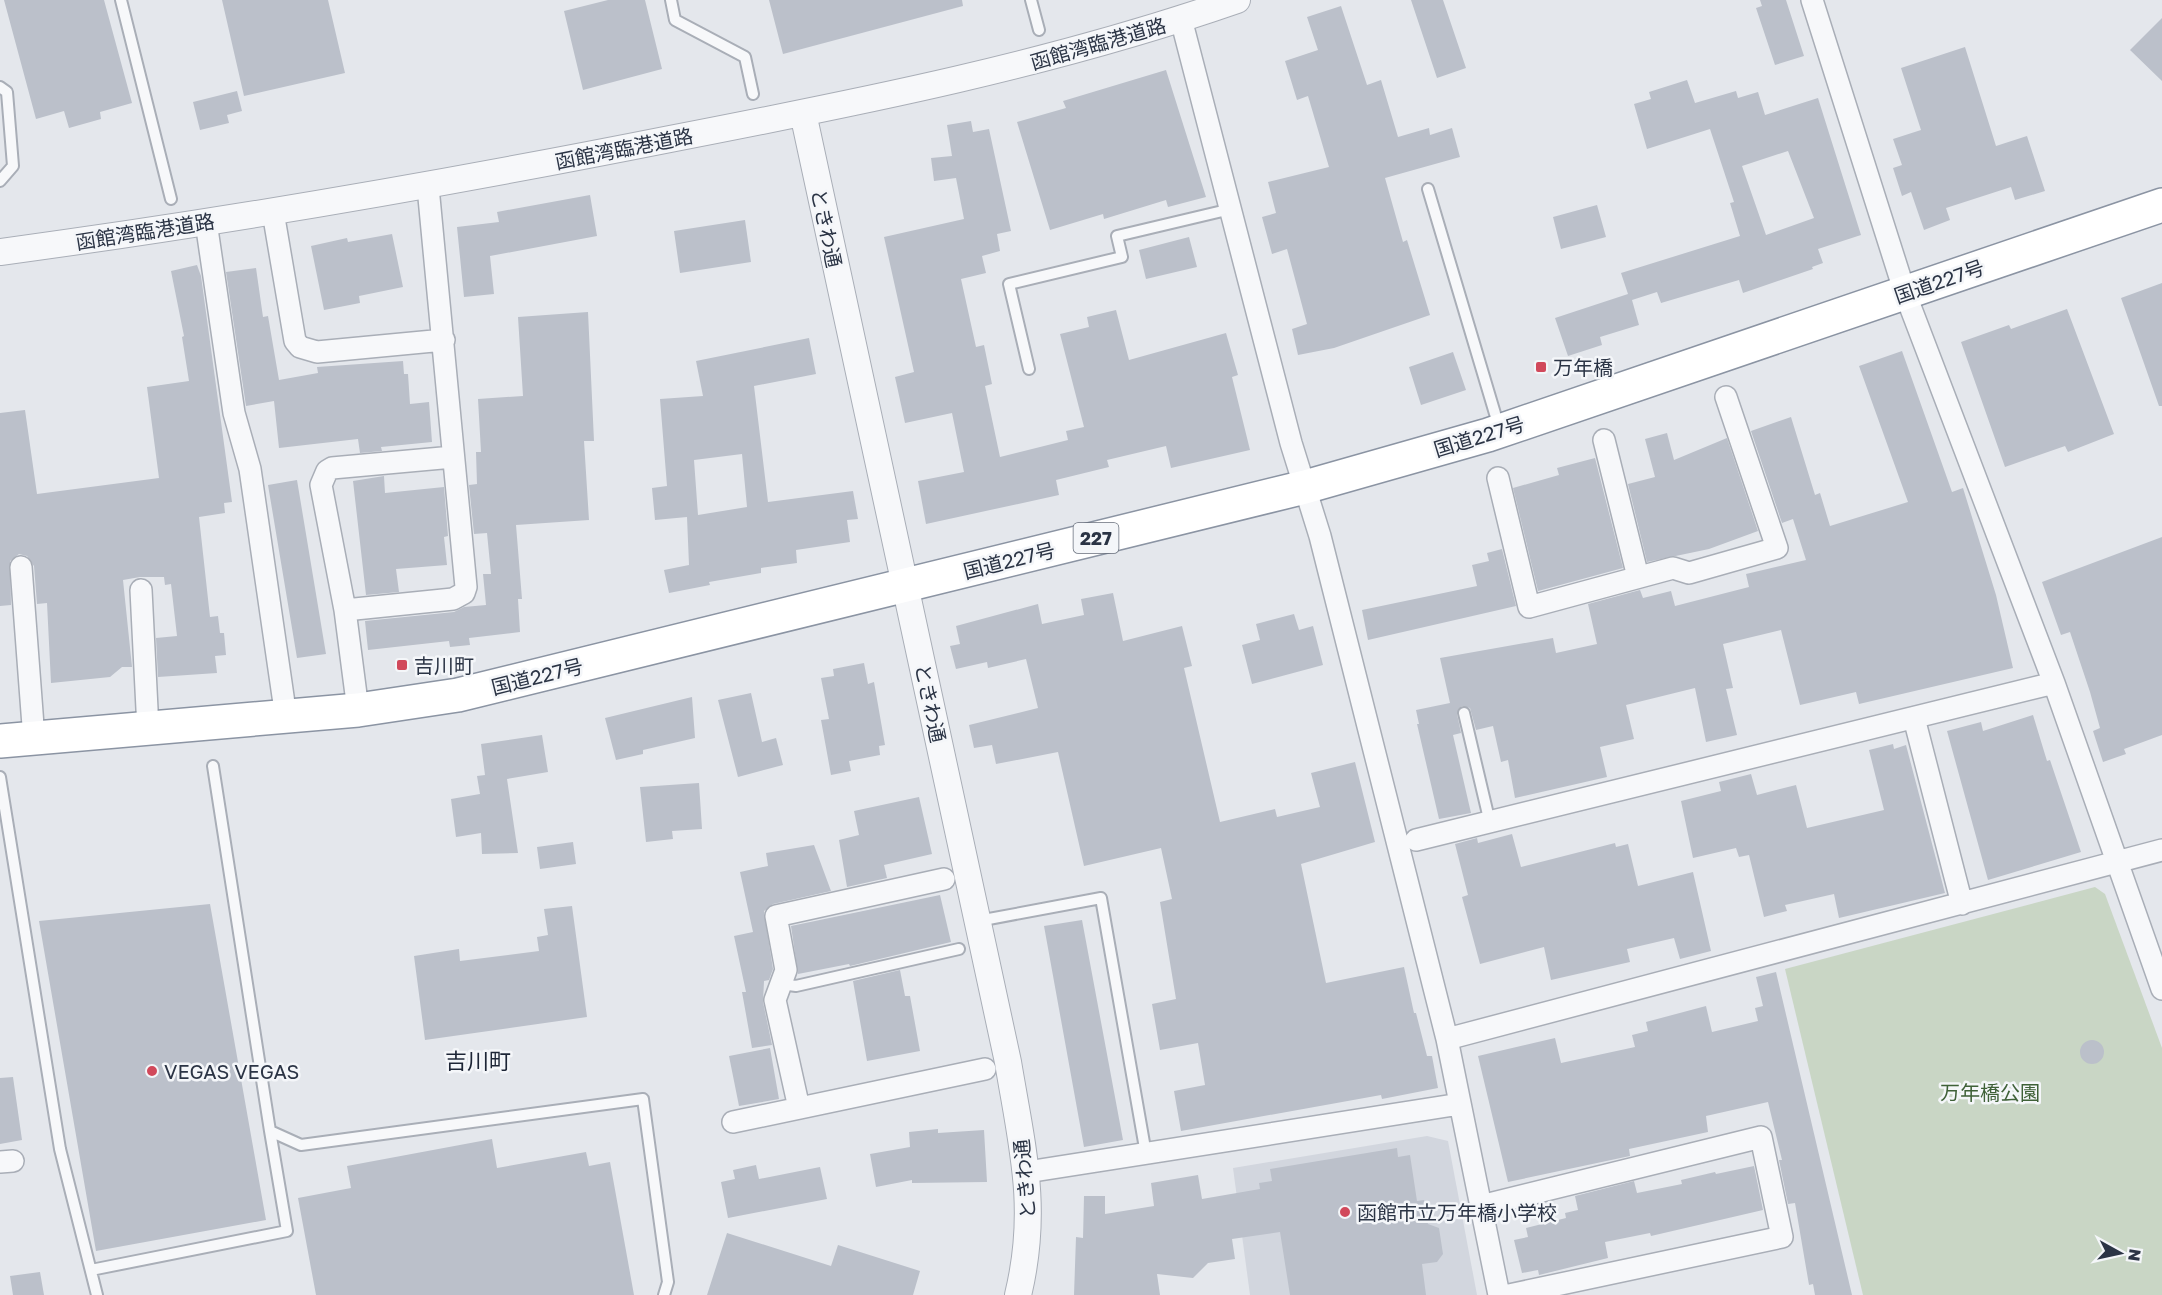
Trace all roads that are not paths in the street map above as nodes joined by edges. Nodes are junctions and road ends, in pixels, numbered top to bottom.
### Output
1 (121, 0) edge
2 (671, 0) edge
3 (1031, 0) edge
4 (1238, 0) edge
5 (1812, 0) edge
6 (1181, 19) junction
7 (1039, 30) dead end
8 (0, 87) edge
9 (753, 94) dead end
10 (803, 113) junction
11 (0, 181) edge
12 (428, 187) junction
13 (1428, 189) dead end
14 (171, 199) dead end
15 (2162, 205) edge
16 (1231, 209) junction
17 (273, 212) junction
18 (206, 222) junction
19 (0, 252) edge
20 (1905, 293) junction
21 (444, 340) junction
22 (1029, 369) dead end
23 (1726, 397) dead end
24 (1500, 431) junction
25 (1604, 440) dead end
26 (453, 457) junction
27 (1498, 478) dead end
28 (1305, 487) junction
29 (21, 567) dead end
30 (1638, 577) junction
31 (906, 585) junction
32 (141, 590) dead end
33 (345, 610) junction
34 (2054, 682) junction
35 (358, 710) junction
36 (1464, 713) dead end
37 (286, 717) junction
38 (1914, 717) junction
39 (148, 729) junction
40 (34, 739) junction
41 (0, 741) edge
42 (213, 766) dead end
43 (0, 777) edge
44 (1490, 823) junction
45 (1416, 840) dead end
46 (2162, 850) edge
47 (2118, 864) junction
48 (944, 879) dead end
49 (1962, 904) junction
50 (978, 921) junction
51 (959, 949) dead end
52 (781, 984) junction
53 (2162, 989) edge
54 (1447, 1039) junction
55 (985, 1069) dead end
56 (1460, 1104) junction
57 (799, 1108) junction
58 (732, 1122) dead end
59 (270, 1131) junction
60 (1146, 1154) junction
61 (1027, 1172) junction
62 (1482, 1206) junction
63 (91, 1270) junction
64 (97, 1295) edge
65 (664, 1295) edge
66 (1018, 1295) edge
67 (1499, 1295) edge
68 (1509, 1295) edge

1 - 14 lane
2 - 9 lane
3 - 7 lane
4 - 6 street, 函館湾臨港道路
5 - 20 street
6 - 10 street, 函館湾臨港道路
6 - 16 street
8 - 11 lane
10 - 12 street, 函館湾臨港道路
10 - 31 street, ときわ通
12 - 17 street, 函館湾臨港道路
12 - 21 street
13 - 24 lane
15 - 20 highway, 国道227号 / 227
16 - 22 lane
16 - 28 street
17 - 18 street, 函館湾臨港道路
17 - 21 street
18 - 19 street, 函館湾臨港道路
18 - 37 street
20 - 24 highway, 国道227号 / 227
20 - 34 street
21 - 26 street
23 - 30 street
24 - 28 highway, 国道227号 / 227
25 - 30 street
26 - 33 street
26 - 33 street
27 - 30 street
28 - 31 highway, 国道227号 / 227
28 - 54 street
29 - 40 street
31 - 35 highway, 国道227号 / 227
31 - 50 street, ときわ通
32 - 39 street
33 - 35 street
34 - 38 street
34 - 47 street
35 - 37 highway, 国道227号 / 227
36 - 44 lane
37 - 39 highway, 国道227号 / 227
38 - 44 street
38 - 49 street
39 - 40 highway, 国道227号 / 227
40 - 41 highway, 国道227号 / 227
42 - 59 lane
43 - 63 lane
44 - 45 street
46 - 47 street
47 - 49 street
47 - 53 street
48 - 52 street
49 - 54 street
50 - 60 lane
50 - 61 street, ときわ通
51 - 52 lane
52 - 57 street
54 - 56 street
55 - 57 street
56 - 60 street
56 - 62 street
57 - 58 street
59 - 63 lane
59 - 65 lane
60 - 61 street
61 - 66 street, ときわ通
62 - 67 street
62 - 68 street
63 - 64 lane

